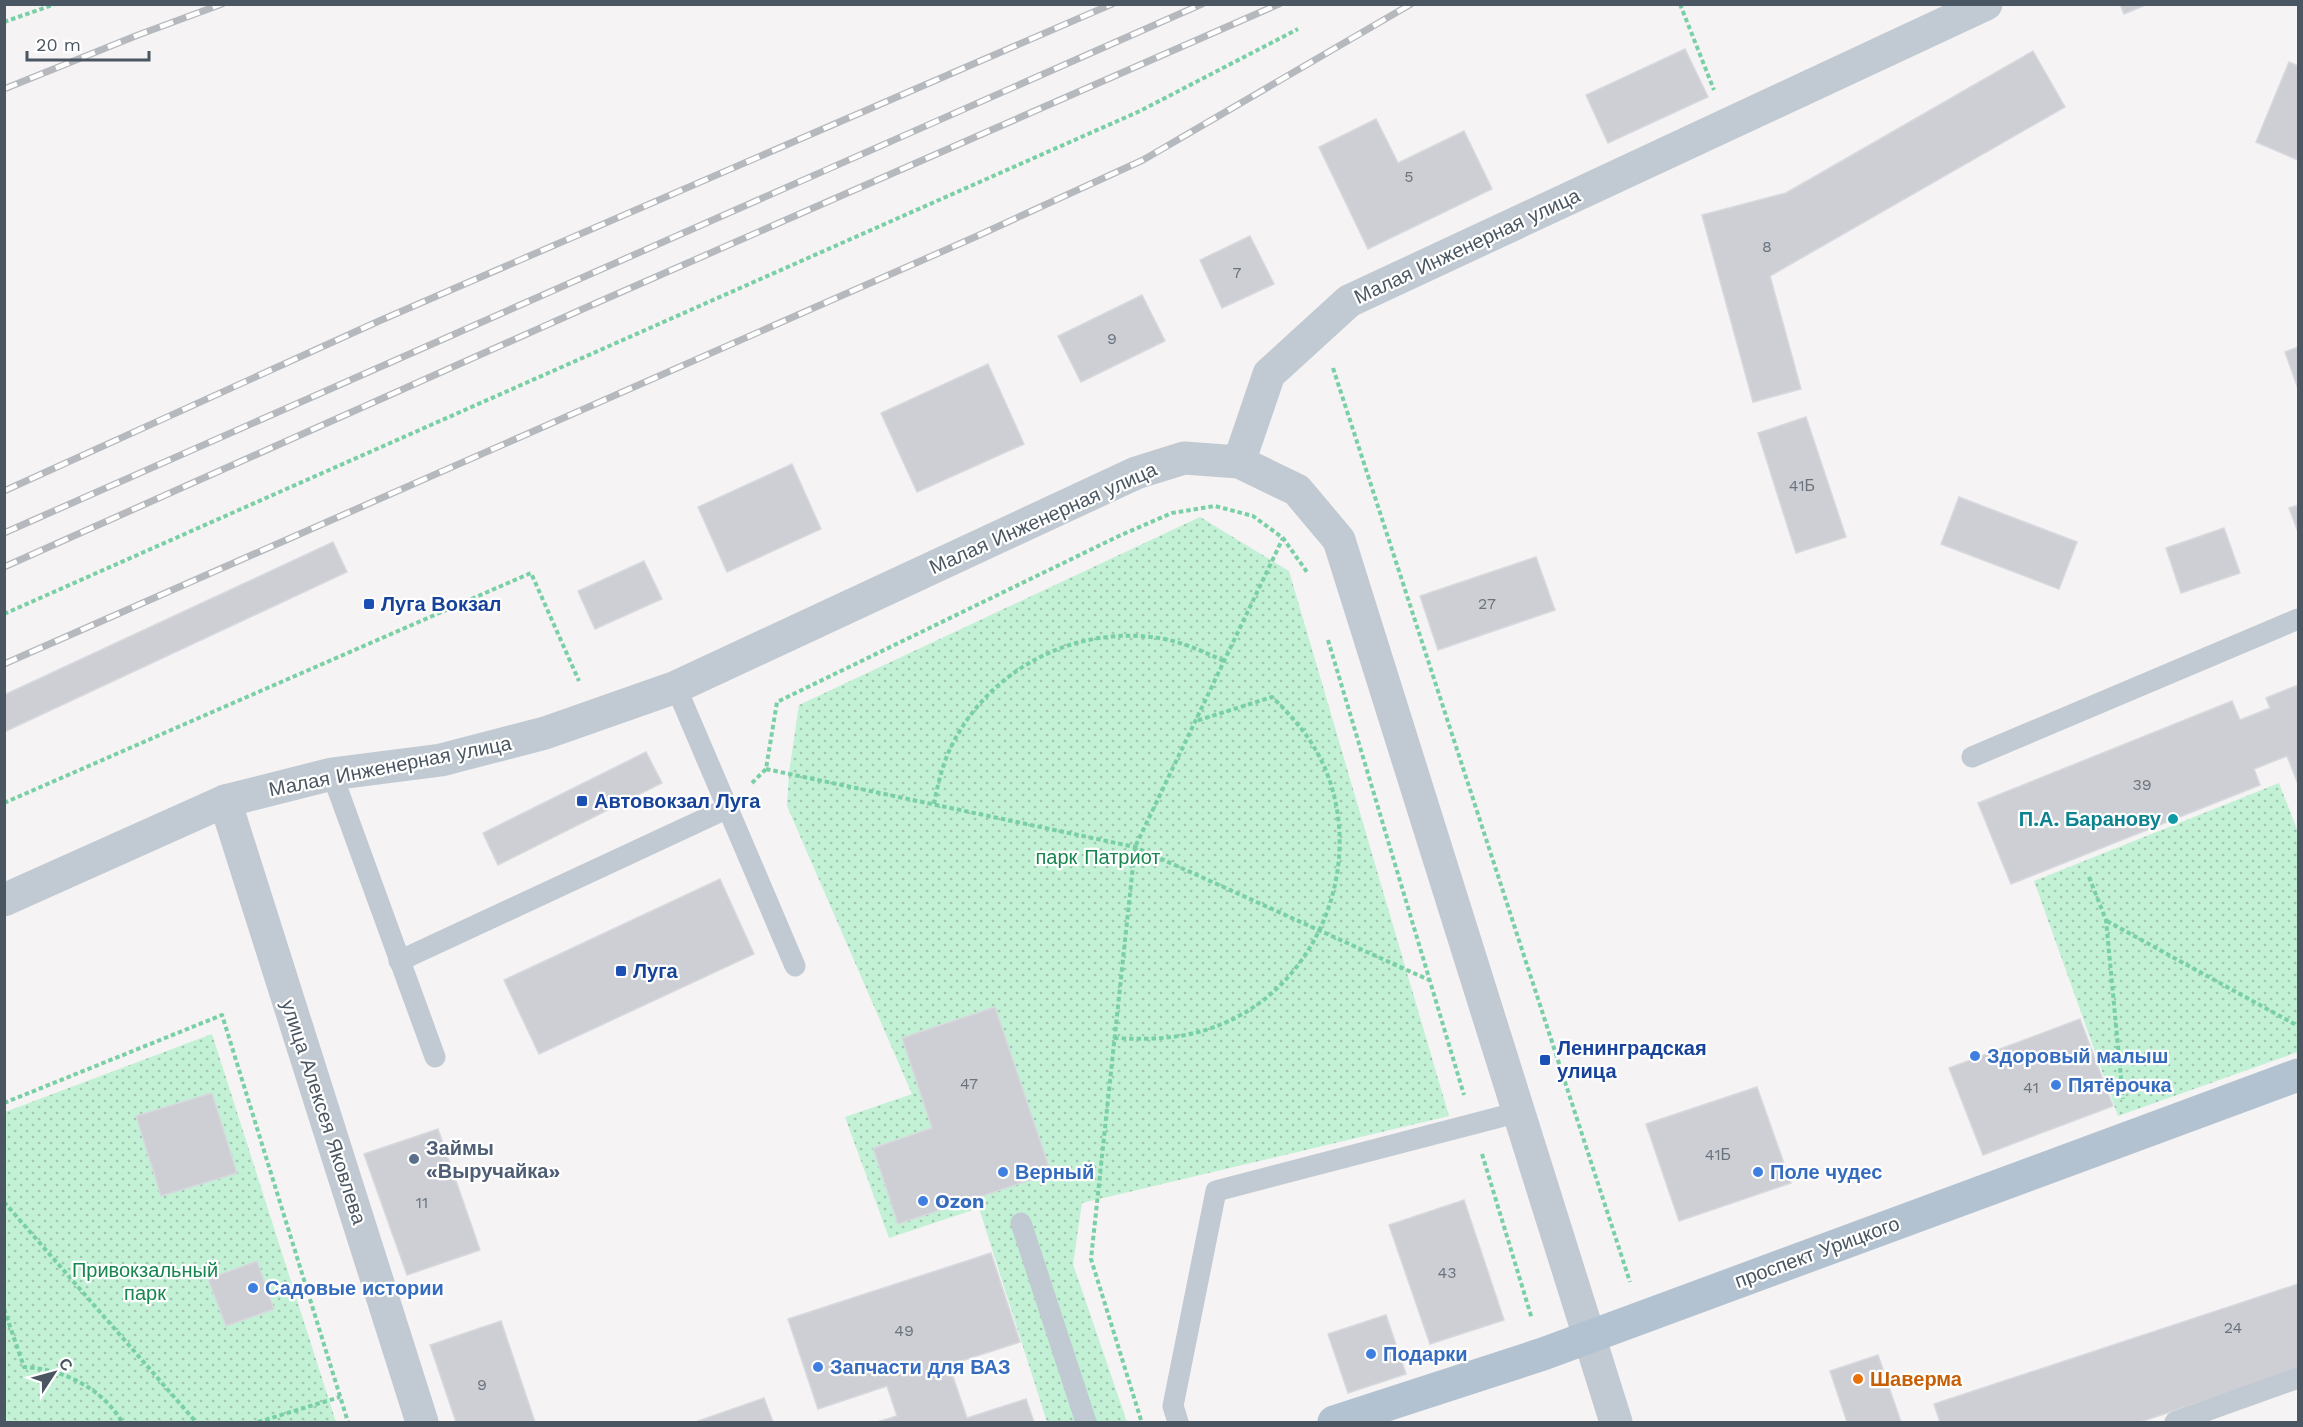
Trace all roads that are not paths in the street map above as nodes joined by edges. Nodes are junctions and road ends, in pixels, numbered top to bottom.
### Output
1 (1986, 4) edge
2 (1239, 462) junction
3 (2298, 619) edge
4 (676, 687) junction
5 (1972, 757) dead end
6 (332, 774) junction
7 (225, 801) junction
8 (728, 808) junction
9 (4, 900) edge
10 (399, 961) junction
11 (795, 966) dead end
12 (435, 1057) dead end
13 (2298, 1076) edge
14 (1518, 1112) junction
15 (1021, 1223) dead end
16 (1589, 1336) junction
17 (2298, 1378) edge
18 (422, 1422) edge
19 (1086, 1422) edge
20 (1178, 1422) edge
21 (1334, 1422) edge
22 (1616, 1422) edge
23 (2175, 1422) edge

1 - 2 street, Малая Инженерная улица
2 - 4 street, Малая Инженерная улица
2 - 14 street
3 - 5 lane
4 - 6 street, Малая Инженерная улица
4 - 8 lane
6 - 7 street, Малая Инженерная улица
6 - 10 lane
7 - 9 street, Малая Инженерная улица
7 - 18 street, улица Алексея Яковлева
8 - 10 lane
8 - 11 lane
10 - 12 lane
13 - 16 main road, проспект Урицкого
14 - 16 street
14 - 20 lane
15 - 19 lane
16 - 21 main road, проспект Урицкого
16 - 22 street
17 - 23 lane

